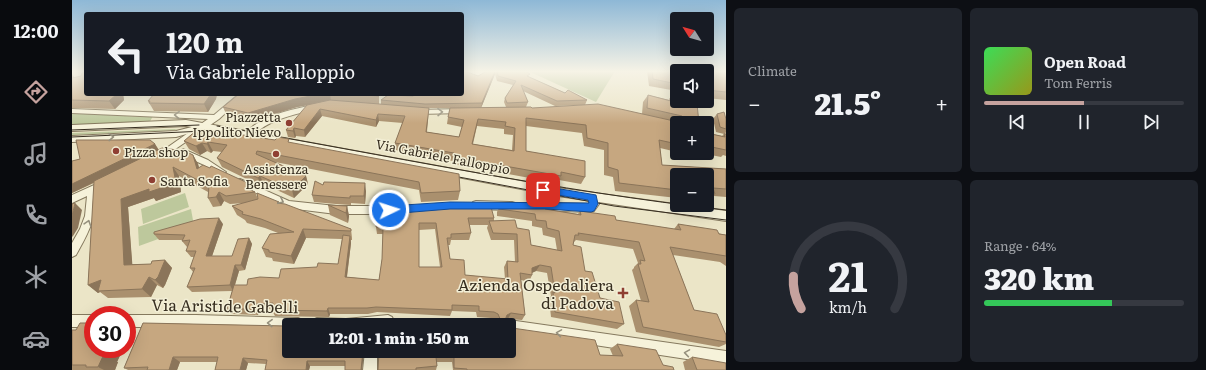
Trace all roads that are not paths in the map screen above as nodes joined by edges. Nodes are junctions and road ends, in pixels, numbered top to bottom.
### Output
1 (238, 96) edge
2 (323, 105) edge
3 (72, 111) edge
4 (412, 111) edge
5 (469, 111) edge
6 (216, 117) junction
7 (72, 128) edge
8 (202, 128) junction
9 (249, 134) junction
10 (72, 139) edge
11 (170, 151) junction
12 (151, 161) edge
13 (113, 179) edge
14 (91, 191) junction
15 (593, 198) junction
16 (72, 199) edge
17 (465, 205) edge
18 (397, 209) edge
19 (726, 216) edge
20 (72, 252) edge
21 (72, 321) edge
22 (84, 321) edge
23 (136, 321) edge
24 (282, 323) edge
25 (516, 327) edge
26 (371, 358) edge
27 (726, 358) edge
28 (370, 370) edge

1 - 6 street
2 - 9 street
6 -> 3 street
4 -> 5 street
6 - 8 street
7 - 8 street
8 - 9 street, Via Gabriele Falloppio
10 -> 8 street
8 - 11 street
9 - 15 street, Via Gabriele Falloppio
11 - 12 street
11 -> 18 street
13 - 14 street
14 - 16 street
20 -> 14 street
15 - 17 street
15 - 19 street, Via Gabriele Falloppio
21 - 22 street
24 -> 23 street, Via Aristide Gabelli
27 -> 25 street
26 - 28 street

